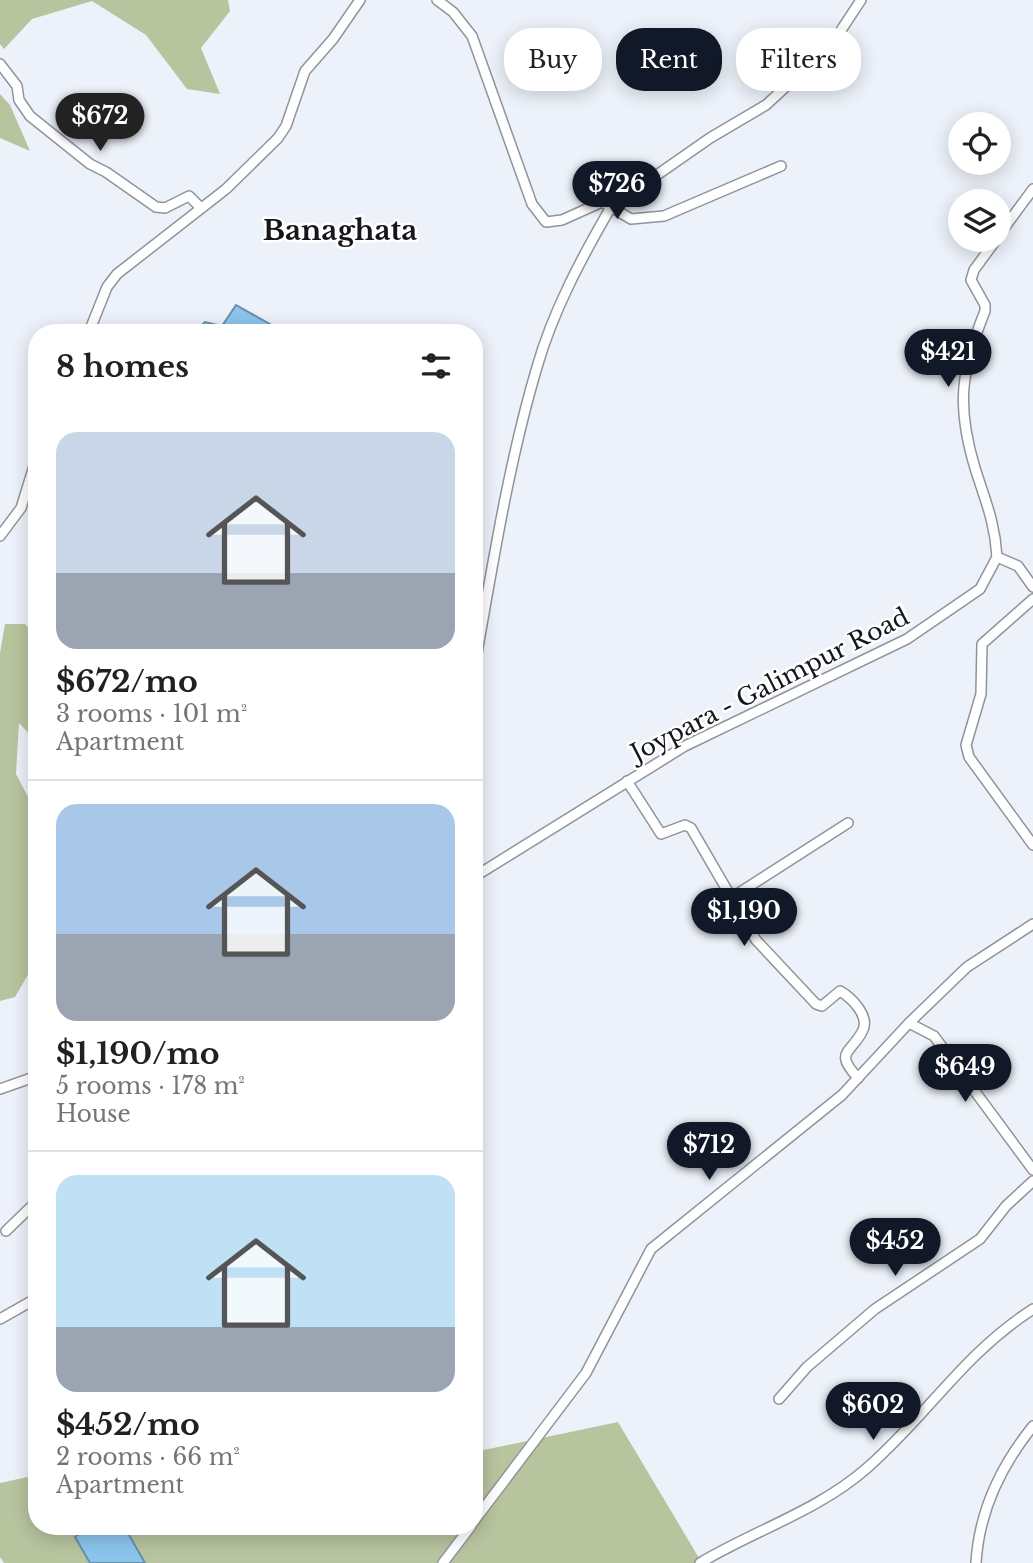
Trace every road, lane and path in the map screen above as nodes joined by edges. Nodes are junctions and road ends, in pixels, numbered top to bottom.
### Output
1 (360, 0) edge
2 (438, 0) edge
3 (861, 0) edge
4 (0, 64) edge
5 (781, 166) dead end
6 (1033, 188) edge
7 (611, 207) junction
8 (201, 208) junction
9 (1011, 218) edge
10 (987, 252) edge
11 (92, 324) edge
12 (28, 485) edge
13 (0, 536) edge
14 (997, 556) junction
15 (1033, 587) edge
16 (1033, 599) edge
17 (483, 621) edge
18 (627, 781) junction
19 (849, 823) dead end
20 (1033, 845) edge
21 (483, 871) edge
22 (731, 898) junction
23 (1033, 924) edge
24 (909, 1023) junction
25 (28, 1079) edge
26 (858, 1079) junction
27 (0, 1089) edge
28 (1033, 1170) edge
29 (1033, 1181) edge
30 (28, 1210) edge
31 (6, 1231) dead end
32 (28, 1303) edge
33 (1033, 1309) edge
34 (0, 1319) edge
35 (779, 1399) dead end
36 (1033, 1426) edge
37 (483, 1509) edge
38 (464, 1535) edge
39 (443, 1563) edge
40 (700, 1563) edge
41 (976, 1563) edge

1 - 8 street
2 - 7 street
3 - 7 street
4 - 8 street
5 - 7 street
6 - 9 street
7 - 17 street
8 - 11 street
10 - 14 street
12 - 13 street
14 - 15 street
14 - 18 street, Joypara - Galimpur Road
16 - 20 street
18 - 21 street, Joypara - Galimpur Road
18 - 22 street
19 - 22 street
22 - 26 street
23 - 24 street
24 - 26 street
24 - 28 street
25 - 27 street
26 - 37 street
29 - 35 street
30 - 31 street
32 - 34 street
33 - 40 street
36 - 41 street
38 - 39 street

